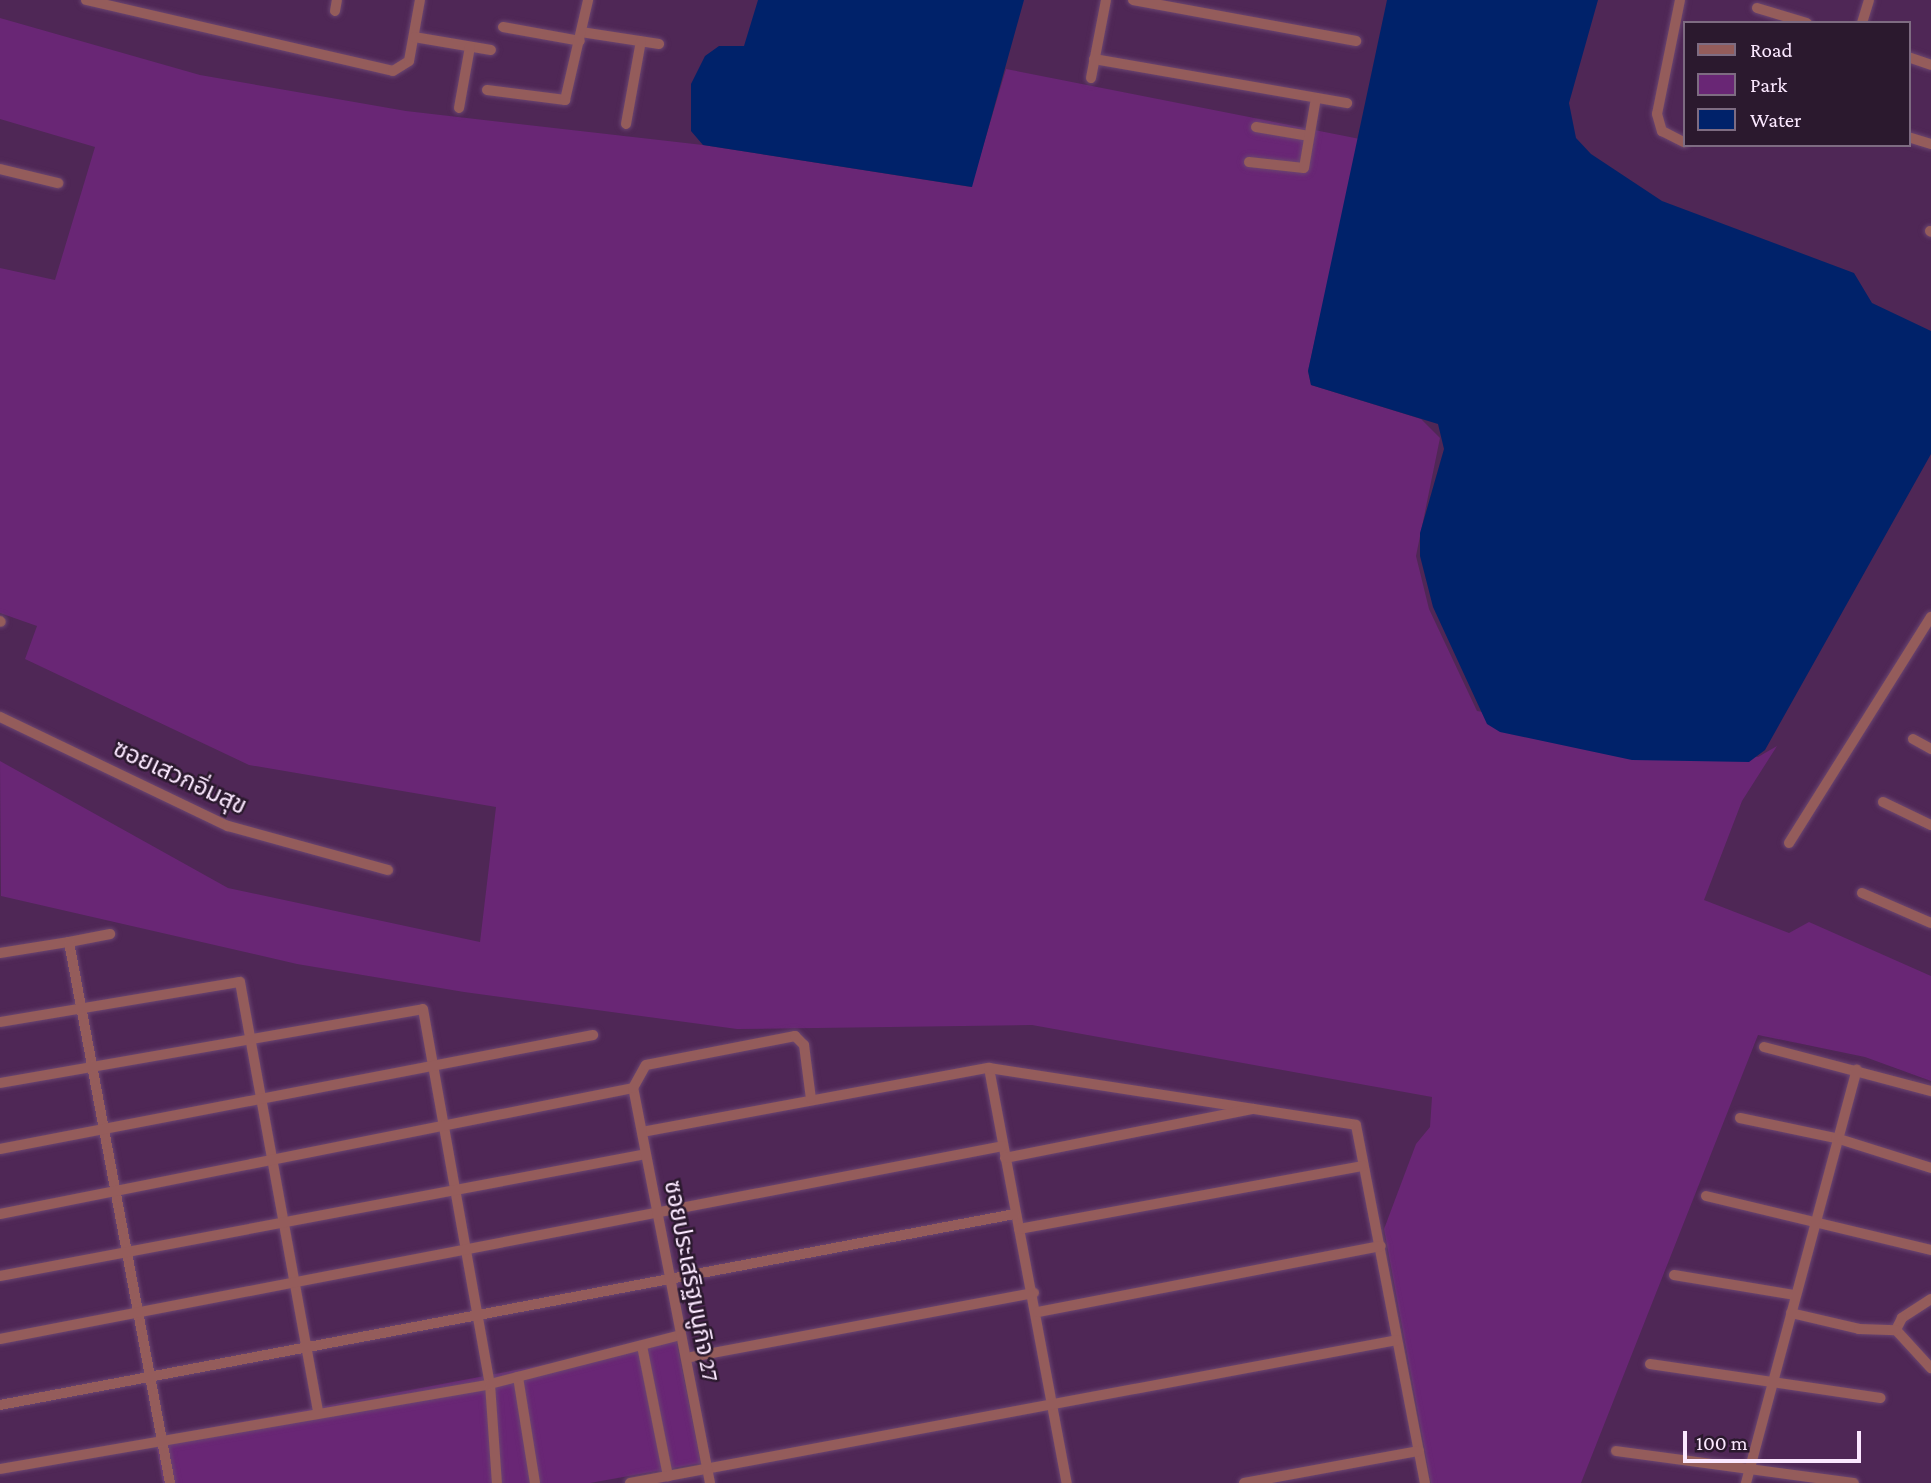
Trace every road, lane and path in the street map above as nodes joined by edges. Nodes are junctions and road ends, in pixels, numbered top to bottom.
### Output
1 (86, 0) edge
2 (420, 0) edge
3 (588, 0) edge
4 (1106, 0) edge
5 (1133, 0) edge
6 (1680, 0) edge
7 (1869, 0) edge
8 (1757, 8) dead end
9 (1800, 21) edge
10 (1863, 21) edge
11 (503, 27) dead end
12 (414, 37) junction
13 (580, 37) junction
14 (641, 41) junction
15 (1356, 41) dead end
16 (659, 44) dead end
17 (470, 47) junction
18 (492, 50) dead end
19 (1910, 58) edge
20 (1094, 59) junction
21 (1931, 65) edge
22 (1091, 79) dead end
23 (487, 90) dead end
24 (1316, 98) junction
25 (1347, 103) dead end
26 (458, 108) dead end
27 (626, 124) dead end
28 (1256, 127) dead end
29 (1309, 136) junction
30 (1910, 138) edge
31 (1682, 141) edge
32 (1931, 144) edge
33 (1249, 162) dead end
34 (0, 169) edge
35 (58, 183) dead end
36 (1931, 617) edge
37 (0, 718) edge
38 (1913, 739) dead end
39 (1931, 749) edge
40 (1883, 802) dead end
41 (1931, 825) edge
42 (1788, 843) dead end
43 (388, 870) dead end
44 (1862, 893) dead end
45 (1931, 923) edge
46 (110, 934) dead end
47 (69, 942) junction
48 (1, 952) edge
49 (82, 1007) junction
50 (0, 1022) edge
51 (249, 1034) junction
52 (593, 1035) dead end
53 (1764, 1047) dead end
54 (92, 1064) junction
55 (435, 1068) junction
56 (989, 1068) junction
57 (1857, 1070) junction
58 (0, 1083) edge
59 (633, 1088) junction
60 (1931, 1091) edge
61 (264, 1097) junction
62 (811, 1099) junction
63 (1259, 1107) junction
64 (1740, 1118) dead end
65 (445, 1126) junction
66 (104, 1128) junction
67 (642, 1132) junction
68 (1836, 1138) junction
69 (1003, 1146) junction
70 (0, 1149) edge
71 (646, 1154) junction
72 (1005, 1158) junction
73 (274, 1160) junction
74 (1363, 1167) junction
75 (1931, 1168) edge
76 (118, 1190) junction
77 (456, 1194) junction
78 (1706, 1196) dead end
79 (0, 1214) edge
80 (658, 1214) junction
81 (1015, 1214) junction
82 (1813, 1219) junction
83 (286, 1222) junction
84 (1019, 1229) junction
85 (1381, 1246) junction
86 (1931, 1250) edge
87 (467, 1252) junction
88 (128, 1254) junction
89 (1674, 1275) dead end
90 (0, 1276) edge
91 (298, 1281) junction
92 (671, 1281) junction
93 (1034, 1293) junction
94 (1795, 1295) junction
95 (1931, 1299) edge
96 (1038, 1312) junction
97 (140, 1313) junction
98 (1791, 1313) junction
99 (476, 1315) junction
100 (1896, 1330) junction
101 (681, 1335) junction
102 (0, 1339) edge
103 (1397, 1340) junction
104 (642, 1346) junction
105 (309, 1347) junction
106 (686, 1358) junction
107 (1650, 1364) dead end
108 (1931, 1368) edge
109 (152, 1376) junction
110 (518, 1377) junction
111 (1771, 1380) junction
112 (490, 1384) junction
113 (1881, 1398) dead end
114 (1050, 1402) junction
115 (0, 1405) edge
116 (318, 1411) junction
117 (163, 1442) junction
118 (1419, 1451) junction
119 (1616, 1451) dead end
120 (1749, 1466) junction
121 (0, 1469) edge
122 (708, 1469) junction
123 (668, 1476) junction
124 (2, 1483) edge
125 (170, 1483) edge
126 (497, 1483) edge
127 (535, 1483) edge
128 (630, 1483) edge
129 (710, 1483) edge
130 (1067, 1483) edge
131 (1244, 1483) edge
132 (1424, 1483) edge
133 (1746, 1483) edge
134 (1854, 1483) edge

1 - 12 street
2 - 12 street
3 - 13 street
4 - 20 street
5 - 15 street
6 - 31 street
7 - 10 street
8 - 9 street
11 - 13 street
12 - 17 street
13 - 14 street
13 - 23 street
14 - 16 street
14 - 27 street
17 - 18 street
17 - 26 street
19 - 21 street
20 - 22 street
20 - 24 street
24 - 25 street
24 - 29 street
28 - 29 street
29 - 33 street
30 - 32 street
34 - 35 street
36 - 42 street
37 - 43 street, ซอยเสวกอิ่มสุข
38 - 39 street
40 - 41 street
44 - 45 street
46 - 47 street
47 - 48 street
47 - 49 street
49 - 50 street
49 - 51 street
49 - 54 street
51 - 54 street
51 - 55 street
51 - 61 street
52 - 55 street
53 - 57 street
54 - 58 street
54 - 66 street
55 - 61 street
55 - 65 street
56 - 62 street
56 - 63 street
56 - 69 street
57 - 60 street
57 - 68 street
59 - 62 street
59 - 65 street
59 - 67 street, ซอยประเสริฐมนูกิจ 27
61 - 66 street
61 - 73 street
62 - 67 street
63 - 72 street
63 - 74 street
64 - 68 street
65 - 73 street
65 - 77 street
66 - 70 street
66 - 76 street
67 - 71 street, ซอยประเสริฐมนูกิจ 27
68 - 75 street
68 - 82 street
69 - 72 street
69 - 80 street
71 - 77 street
71 - 80 street, ซอยประเสริฐมนูกิจ 27
72 - 81 street
73 - 76 street
73 - 83 street
74 - 84 street
74 - 85 street
76 - 79 street
76 - 88 street
77 - 83 street
77 - 87 street
78 - 82 street
80 - 87 street
80 - 92 street, ซอยประเสริฐมนูกิจ 27
81 - 84 street
81 - 92 street
82 - 86 street
82 - 94 street
83 - 88 street
83 - 91 street
84 - 93 street
85 - 96 street
85 - 103 street
87 - 91 street
87 - 99 street
88 - 90 street
88 - 97 street
89 - 94 street
91 - 97 street
91 - 105 street
92 - 99 street
92 - 101 street, ซอยประเสริฐมนูกิจ 27
93 - 96 street
93 - 106 street
94 - 98 street
95 - 100 street
96 - 114 street
97 - 102 street
97 - 109 street
98 - 100 street
98 - 111 street
99 - 105 street
99 - 112 street
100 - 108 street
101 - 104 street
101 - 106 street, ซอยประเสริฐมนูกิจ 27
103 - 114 street
103 - 118 street
104 - 110 street
104 - 123 street
105 - 109 street
105 - 116 street
106 - 122 street, ซอยประเสริฐมนูกิจ 27
107 - 111 street
109 - 115 street
109 - 117 street
110 - 112 street
110 - 127 street
111 - 113 street
111 - 120 street
112 - 116 street
112 - 126 street
114 - 122 street
114 - 130 street
116 - 117 street
117 - 121 street
117 - 125 street
118 - 131 street
118 - 132 street
119 - 120 street
120 - 133 street
120 - 134 street
121 - 124 street
122 - 123 street
122 - 129 street, ซอยประเสริฐมนูกิจ 27
123 - 128 street

